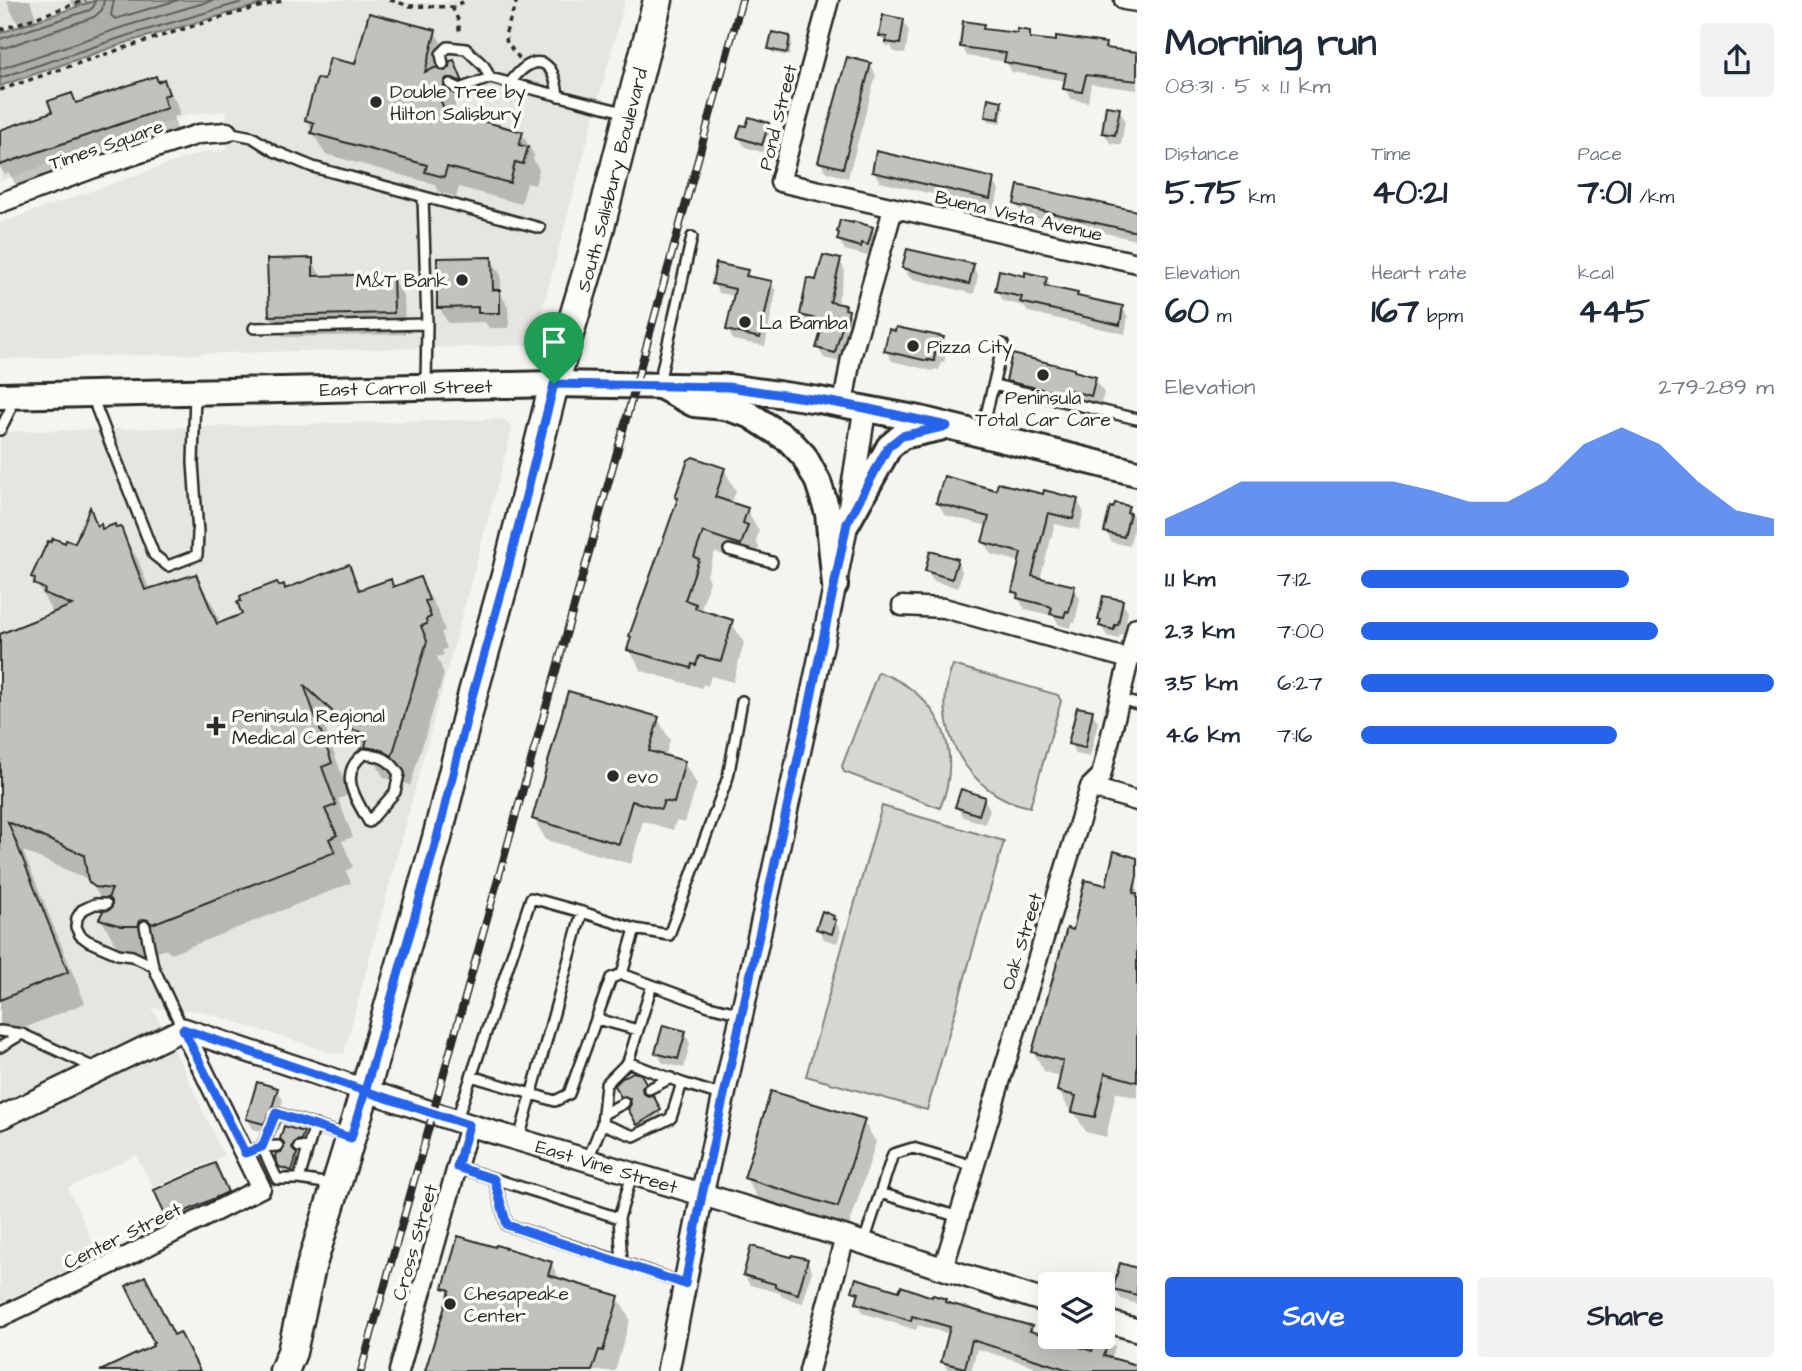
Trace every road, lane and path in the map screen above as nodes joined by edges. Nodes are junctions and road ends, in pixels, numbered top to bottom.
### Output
1 (86, 0) edge
2 (285, 0) edge
3 (390, 0) edge
4 (467, 0) edge
5 (517, 0) edge
6 (658, 0) edge
7 (829, 0) edge
8 (1124, 0) edge
9 (1137, 2) edge
10 (452, 7) junction
11 (0, 30) edge
12 (459, 37) dead end
13 (522, 60) dead end
14 (443, 64) dead end
15 (490, 78) junction
16 (510, 83) junction
17 (450, 84) dead end
18 (0, 90) edge
19 (558, 96) junction
20 (629, 113) junction
21 (227, 132) joint
22 (423, 197) junction
23 (0, 203) edge
24 (893, 209) junction
25 (540, 228) dead end
26 (692, 237) dead end
27 (1137, 263) edge
28 (427, 324) junction
29 (254, 328) dead end
30 (1003, 344) dead end
31 (554, 384) junction
32 (659, 385) junction
33 (994, 385) junction
34 (426, 386) junction
35 (195, 392) junction
36 (95, 395) junction
37 (5, 396) edge
38 (854, 406) junction
39 (1137, 419) edge
40 (947, 426) junction
41 (0, 430) edge
42 (981, 434) junction
43 (1137, 473) edge
44 (847, 523) junction
45 (729, 550) dead end
46 (772, 562) dead end
47 (835, 585) junction
48 (902, 606) dead end
49 (1137, 627) edge
50 (1129, 659) junction
51 (742, 701) dead end
52 (1128, 702) edge
53 (1090, 787) junction
54 (1137, 801) edge
55 (369, 822) joint
56 (106, 904) dead end
57 (582, 912) junction
58 (145, 926) dead end
59 (635, 929) junction
60 (153, 967) junction
61 (622, 974) junction
62 (652, 985) junction
63 (742, 1014) junction
64 (597, 1019) junction
65 (183, 1029) junction
66 (638, 1030) junction
67 (0, 1031) edge
68 (22, 1034) junction
69 (0, 1047) edge
70 (628, 1062) junction
71 (99, 1070) junction
72 (471, 1076) junction
73 (671, 1079) junction
74 (682, 1083) junction
75 (649, 1090) dead end
76 (365, 1091) junction
77 (532, 1094) junction
78 (724, 1096) junction
79 (624, 1103) dead end
80 (0, 1118) edge
81 (602, 1119) junction
82 (463, 1123) junction
83 (315, 1125) junction
84 (351, 1138) junction
85 (518, 1140) junction
86 (278, 1146) dead end
87 (253, 1150) junction
88 (587, 1161) junction
89 (974, 1166) junction
90 (457, 1167) junction
91 (632, 1174) junction
92 (299, 1179) junction
93 (494, 1179) junction
94 (269, 1184) junction
95 (336, 1185) junction
96 (880, 1193) junction
97 (702, 1195) junction
98 (959, 1217) junction
99 (619, 1218) junction
100 (855, 1240) junction
101 (621, 1262) junction
102 (943, 1269) junction
103 (685, 1284) junction
104 (1038, 1299) edge
105 (0, 1317) edge
106 (1115, 1324) edge
107 (1137, 1331) edge
108 (284, 1371) edge
109 (399, 1371) edge
110 (668, 1371) edge
111 (809, 1371) edge

1 - 11 path
2 - 18 path
3 - 10 path
4 - 10 path
5 - 13 path
6 - 20 main road, South Salisbury Boulevard
7 - 24 street, Pond Street
8 - 9 street
10 - 12 path
14 - 15 lane
15 - 16 lane
15 - 17 lane
16 - 19 lane
16 - 19 lane
19 - 20 lane
20 - 31 main road, South Salisbury Boulevard
21 - 22 lane
21 - 23 street, Times Square
22 - 25 lane
22 - 28 lane
24 - 27 street, Buena Vista Avenue
24 - 38 street
26 - 32 lane
28 - 29 lane
28 - 34 lane
30 - 33 lane
31 - 32 main road, East Carroll Street
31 - 34 main road, East Carroll Street
31 - 76 main road, South Salisbury Boulevard
32 - 38 main road, East Carroll Street
32 - 47 main road
33 - 39 lane
33 - 42 lane
34 - 35 main road, East Carroll Street
35 - 36 main road, East Carroll Street
35 - 36 lane
36 - 37 main road, East Carroll Street
37 - 41 lane
38 - 40 main road, East Carroll Street
38 - 44 street
40 - 42 main road, East Carroll Street
40 - 44 main road
42 - 43 main road, East Carroll Street
44 - 47 street
45 - 46 lane
47 - 63 street
48 - 50 street
49 - 50 street, Oak Street
50 - 52 street, Oak Street
51 - 59 lane
52 - 53 street, Oak Street
53 - 54 street
53 - 89 street, Oak Street
55 - 55 lane
56 - 60 lane
57 - 59 lane
57 - 72 lane
57 - 77 lane
58 - 60 lane
59 - 61 lane
60 - 65 lane
61 - 62 lane
61 - 64 lane
62 - 63 lane
62 - 66 lane
63 - 78 street
64 - 66 lane
64 - 77 lane
65 - 71 street
65 - 76 street, East Vine Street
65 - 87 street
66 - 70 lane
67 - 68 lane
68 - 69 lane
68 - 71 lane
70 - 73 lane
70 - 81 lane
71 - 80 street
72 - 77 lane
72 - 82 lane
73 - 74 lane
73 - 75 lane
74 - 78 lane
74 - 81 lane
76 - 82 street, East Vine Street
76 - 84 main road, South Salisbury Boulevard
77 - 85 lane
78 - 97 street
79 - 81 lane
81 - 88 lane
82 - 85 street, East Vine Street
82 - 90 street, Cross Street
83 - 84 lane
83 - 87 lane
83 - 92 lane
84 - 95 main road, South Salisbury Boulevard
85 - 88 street, East Vine Street
86 - 87 lane
87 - 94 street
88 - 91 street, East Vine Street
89 - 96 lane
89 - 98 street, Oak Street
90 - 93 lane
90 - 109 street, Cross Street
91 - 97 street, East Vine Street
91 - 99 lane
92 - 94 lane
92 - 95 lane
93 - 99 lane
93 - 101 lane
94 - 105 street, Center Street
95 - 108 main road, South Salisbury Boulevard
96 - 98 lane
96 - 100 lane
97 - 100 street, East Vine Street
97 - 103 street
98 - 102 street, Oak Street
99 - 101 lane
100 - 102 street, East Vine Street
100 - 111 street
101 - 103 lane
102 - 104 street, East Vine Street
103 - 110 street
106 - 107 street

